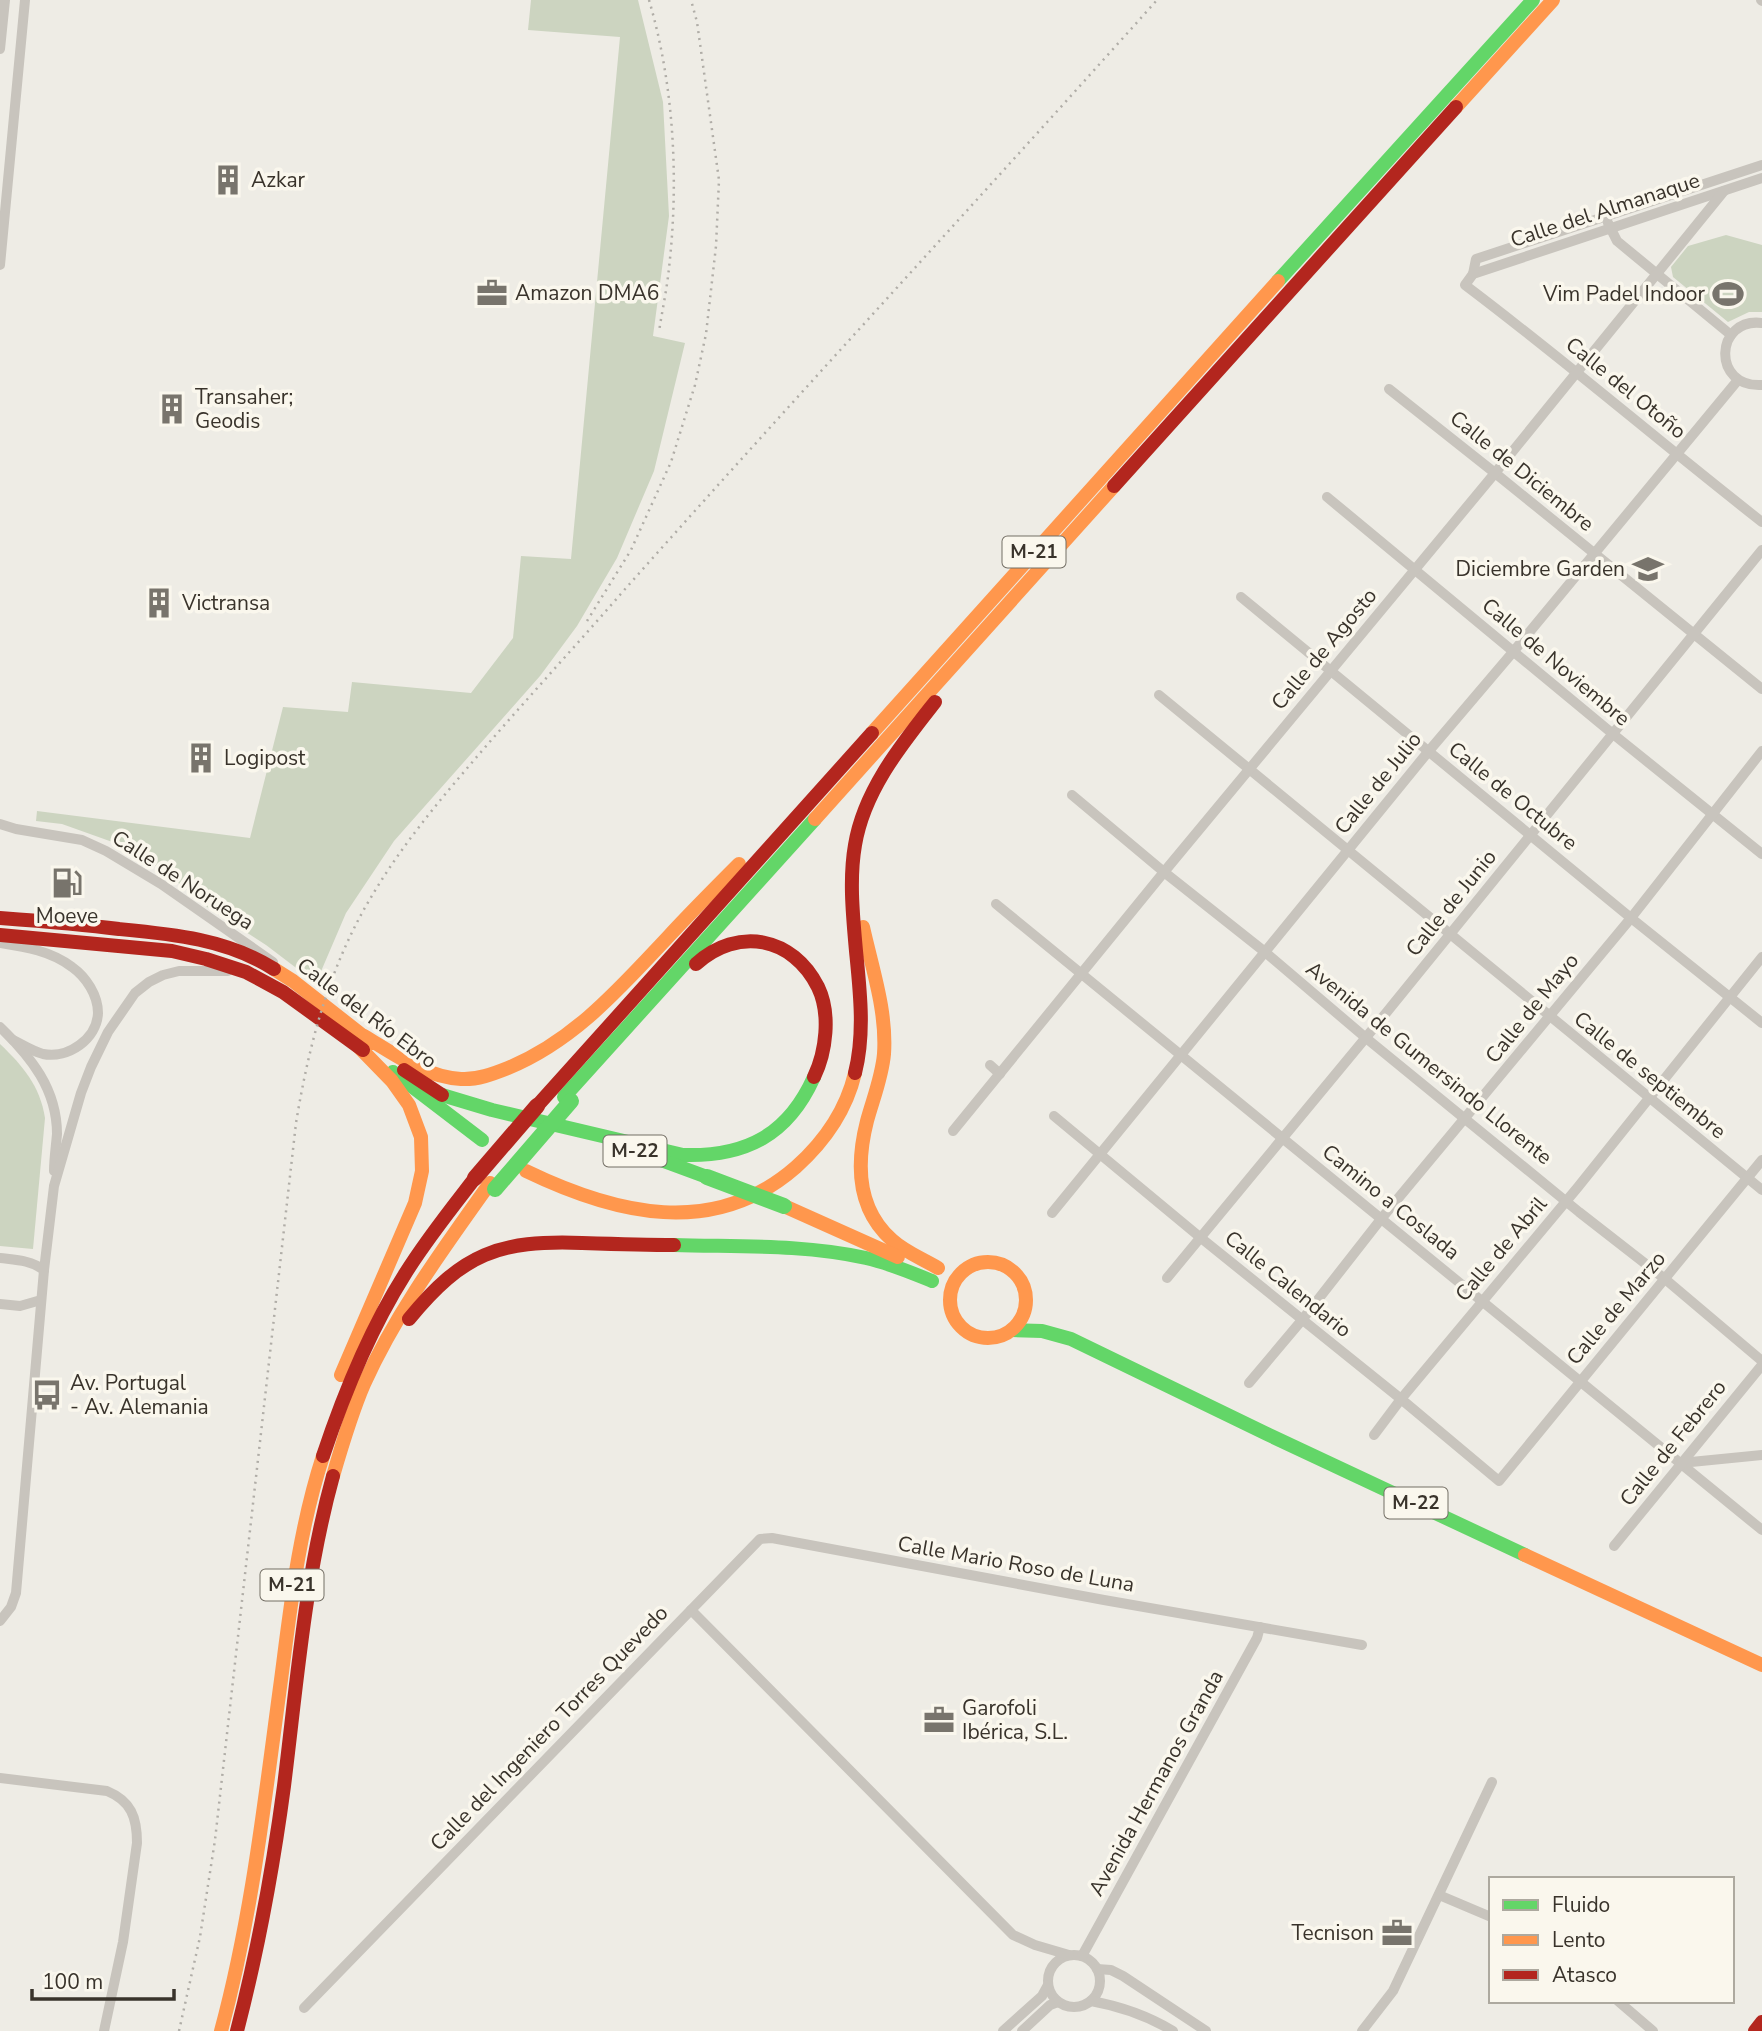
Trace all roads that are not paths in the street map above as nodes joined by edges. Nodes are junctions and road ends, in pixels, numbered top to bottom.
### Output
1 (5, 0) edge
2 (25, 0) edge
3 (1533, 0) edge
4 (1553, 0) edge
5 (1562, 0) edge
6 (1514, 44) junction
7 (0, 50) edge
8 (1762, 165) edge
9 (1762, 178) edge
10 (1724, 191) junction
11 (1606, 217) junction
12 (1609, 228) junction
13 (0, 265) edge
14 (1472, 274) junction
15 (1657, 274) junction
16 (1762, 323) edge
17 (1731, 335) junction
18 (1575, 373) junction
19 (1738, 380) junction
20 (1762, 386) edge
21 (1389, 389) dead end
22 (1676, 455) junction
23 (1496, 473) junction
24 (1327, 497) dead end
25 (1762, 522) edge
26 (1762, 550) edge
27 (1055, 552) junction
28 (1595, 554) junction
29 (1414, 570) junction
30 (1241, 597) dead end
31 (1693, 634) junction
32 (1513, 652) junction
33 (1331, 670) junction
34 (1762, 689) edge
35 (1159, 695) dead end
36 (896, 705) junction
37 (1613, 734) junction
38 (1762, 751) edge
39 (1428, 752) junction
40 (1249, 769) junction
41 (1072, 794) dead end
42 (1712, 815) junction
43 (0, 824) edge
44 (1531, 835) junction
45 (1348, 850) junction
46 (1762, 854) edge
47 (853, 861) junction
48 (1164, 872) junction
49 (996, 904) dead end
50 (0, 918) edge
51 (1631, 918) junction
52 (0, 935) edge
53 (1450, 935) junction
54 (0, 943) edge
55 (1265, 952) junction
56 (1762, 957) edge
57 (246, 972) junction
58 (1082, 974) junction
59 (293, 981) junction
60 (1730, 997) junction
61 (1549, 1017) junction
62 (1762, 1023) edge
63 (0, 1027) edge
64 (1366, 1038) junction
65 (13, 1040) junction
66 (360, 1040) junction
67 (1181, 1054) junction
68 (990, 1065) dead end
69 (390, 1070) junction
70 (1000, 1074) junction
71 (442, 1095) junction
72 (567, 1099) junction
73 (1649, 1099) junction
74 (1054, 1116) dead end
75 (1465, 1119) junction
76 (562, 1127) junction
77 (953, 1131) dead end
78 (1283, 1139) junction
79 (482, 1140) dead end
80 (1100, 1154) junction
81 (1762, 1160) edge
82 (526, 1171) dead end
83 (1747, 1178) junction
84 (487, 1183) junction
85 (54, 1186) junction
86 (1762, 1190) edge
87 (1566, 1201) junction
88 (1052, 1213) dead end
89 (1381, 1219) junction
90 (1201, 1238) junction
91 (0, 1258) edge
92 (966, 1268) junction
93 (44, 1270) junction
94 (935, 1274) junction
95 (1167, 1278) dead end
96 (1665, 1279) junction
97 (1027, 1297) junction
98 (41, 1300) junction
99 (950, 1300) junction
100 (1482, 1301) junction
101 (0, 1304) edge
102 (1303, 1320) junction
103 (1012, 1330) junction
104 (1071, 1339) junction
105 (1762, 1363) edge
106 (1581, 1381) junction
107 (1249, 1383) dead end
108 (1401, 1399) junction
109 (1374, 1435) dead end
110 (1762, 1455) edge
111 (1681, 1463) junction
112 (1499, 1481) joint
113 (331, 1487) junction
114 (1762, 1530) edge
115 (301, 1537) junction
116 (1614, 1546) dead end
117 (691, 1610) junction
118 (0, 1621) edge
119 (1260, 1627) junction
120 (1362, 1645) dead end
121 (1762, 1665) edge
122 (0, 1778) edge
123 (1492, 1782) dead end
124 (1439, 1895) junction
125 (1489, 1916) edge
126 (1035, 1945) junction
127 (1069, 1955) junction
128 (1082, 1956) junction
129 (1097, 1969) junction
130 (1050, 1970) junction
131 (1048, 1985) junction
132 (1091, 2001) junction
133 (1058, 2002) junction
134 (1620, 2003) edge
135 (304, 2008) dead end
136 (1762, 2022) edge
137 (104, 2031) edge
138 (221, 2031) edge
139 (237, 2031) edge
140 (1003, 2031) edge
141 (1022, 2031) edge
142 (1173, 2031) edge
143 (1206, 2031) edge
144 (1362, 2031) edge
145 (1654, 2031) edge
146 (1755, 2031) edge

1 - 7 street
2 - 13 street
3 - 36 main road, M-21
4 - 6 main road, M-21
5 - 6 main road
6 - 27 main road, M-21
8 - 11 street
9 - 10 street, Calle del Almanaque
10 - 12 street, Calle del Almanaque
10 - 15 street, Calle de Agosto
11 - 12 street
11 - 14 street
12 - 14 street, Calle del Almanaque
12 - 15 street
14 - 18 street, Calle del Otoño
15 - 17 street
15 - 18 street, Calle de Agosto
16 - 17 street
17 - 19 street
18 - 22 street, Calle del Otoño
18 - 23 street, Calle de Agosto
19 - 20 street
19 - 22 street, Calle de Julio
21 - 23 street, Calle de Diciembre
22 - 25 street, Calle del Otoño
22 - 28 street, Calle de Julio
23 - 28 street, Calle de Diciembre
23 - 29 street, Calle de Agosto
24 - 29 street, Calle de Noviembre
26 - 31 street, Calle de Junio
27 - 47 main road
27 - 72 main road, M-21
28 - 31 street, Calle de Diciembre
28 - 32 street, Calle de Julio
29 - 32 street, Calle de Noviembre
29 - 33 street, Calle de Agosto
30 - 33 street, Calle de Octubre
31 - 34 street, Calle de Diciembre
31 - 37 street, Calle de Junio
32 - 37 street, Calle de Noviembre
32 - 39 street, Calle de Julio
33 - 39 street, Calle de Octubre
33 - 40 street, Calle de Agosto
35 - 40 street, Calle de septiembre
36 - 66 main road
36 - 84 main road, M-21, bridge
37 - 42 street, Calle de Noviembre
37 - 44 street, Calle de Junio
38 - 42 street, Calle de Mayo
39 - 44 street, Calle de Octubre
39 - 45 street, Calle de Julio
40 - 45 street, Calle de septiembre
40 - 48 street, Calle de Agosto
41 - 48 street, Avenida de Gumersindo Llorente
42 - 46 street, Calle de Noviembre
42 - 51 street, Calle de Mayo
43 - 59 street, Calle de Noruega
44 - 51 street, Calle de Octubre
44 - 53 street, Calle de Junio
45 - 53 street, Calle de septiembre
45 - 55 street, Calle de Julio
47 - 82 main road
47 - 94 main road
48 - 55 street, Avenida de Gumersindo Llorente
48 - 58 street, Calle de Agosto
49 - 58 street, Camino a Coslada
50 - 59 main road, Calle del Río Ebro
51 - 60 street, Calle de Octubre
51 - 61 street, Calle de Mayo
52 - 57 main road, Calle del Río Ebro
53 - 61 street, Calle de septiembre
53 - 64 street, Calle de Junio
54 - 65 street
55 - 64 street, Avenida de Gumersindo Llorente
55 - 67 street, Calle de Julio
56 - 60 street, Calle de Abril
57 - 66 main road, Calle del Río Ebro
57 - 85 street
58 - 67 street, Camino a Coslada
58 - 70 street, Calle de Agosto
59 - 66 main road, Calle del Río Ebro
60 - 62 street, Calle de Octubre
60 - 73 street, Calle de Abril
61 - 73 street, Calle de septiembre
61 - 75 street, Calle de Mayo
63 - 65 street
64 - 75 street, Avenida de Gumersindo Llorente
64 - 78 street, Calle de Junio
65 - 85 street
66 - 69 main road, Calle del Río Ebro
66 - 71 main road, Calle del Río Ebro
66 - 115 main road
67 - 78 street, Camino a Coslada
67 - 80 street, Calle de Julio
68 - 70 street
69 - 71 main road, Calle del Río Ebro
69 - 79 main road
70 - 77 street, Calle de Agosto
71 - 76 main road, M-22
72 - 76 main road
72 - 84 main road, M-21
73 - 83 street, Calle de septiembre
73 - 87 street, Calle de Abril
74 - 80 street, Calle Calendario
75 - 87 street, Avenida de Gumersindo Llorente
75 - 89 street, Calle de Mayo
76 - 94 main road, M-22, bridge
78 - 89 street, Camino a Coslada
78 - 90 street, Calle de Junio
80 - 88 street, Calle de Julio
80 - 90 street, Calle Calendario
81 - 83 street, Calle de Marzo
83 - 86 street, Calle de septiembre
83 - 96 street, Calle de Marzo
84 - 113 main road, M-21
84 - 115 main road, M-21
85 - 93 street
87 - 96 street, Avenida de Gumersindo Llorente
87 - 100 street, Calle de Abril
89 - 100 street, Camino a Coslada
89 - 102 street, Calle de Mayo
90 - 95 street, Calle de Junio
90 - 102 street, Calle Calendario
91 - 93 street
92 - 94 main road, M-22
92 - 97 main road, M-22
92 - 99 main road
93 - 98 street
94 - 99 main road, M-22
94 - 113 main road
96 - 105 street, Avenida de Gumersindo Llorente
96 - 106 street, Calle de Marzo
97 - 103 main road
97 - 104 main road, M-22
98 - 101 street
98 - 118 street
99 - 103 main road, M-22
100 - 106 street, Camino a Coslada
100 - 108 street, Calle de Abril
102 - 107 street, Calle de Mayo
102 - 108 street, Calle Calendario
103 - 104 main road, M-22
104 - 121 main road, M-22
105 - 111 street, Calle de Febrero
106 - 111 street, Camino a Coslada
106 - 112 street, Calle de Marzo
108 - 109 street, Calle de Abril
108 - 112 street, Calle Calendario
110 - 111 street
111 - 114 street, Camino a Coslada
111 - 116 street, Calle de Febrero
113 - 139 main road, M-21
115 - 138 main road, M-21
117 - 119 street, Calle Mario Roso de Luna
117 - 126 street, Calle del Ingeniero Torres Quevedo
117 - 135 street, Calle del Ingeniero Torres Quevedo
119 - 120 street, Calle Mario Roso de Luna
119 - 128 street, Avenida Hermanos Granda
122 - 137 street
123 - 124 street
124 - 125 street
124 - 144 street
126 - 127 street, Calle del Ingeniero Torres Quevedo
126 - 130 street, Calle del Ingeniero Torres Quevedo
127 - 128 street
127 - 130 street
128 - 129 street
129 - 132 street
129 - 143 street
130 - 131 street
131 - 133 street
131 - 140 street
132 - 133 street
132 - 142 street
133 - 141 street
134 - 145 street
136 - 146 main road

